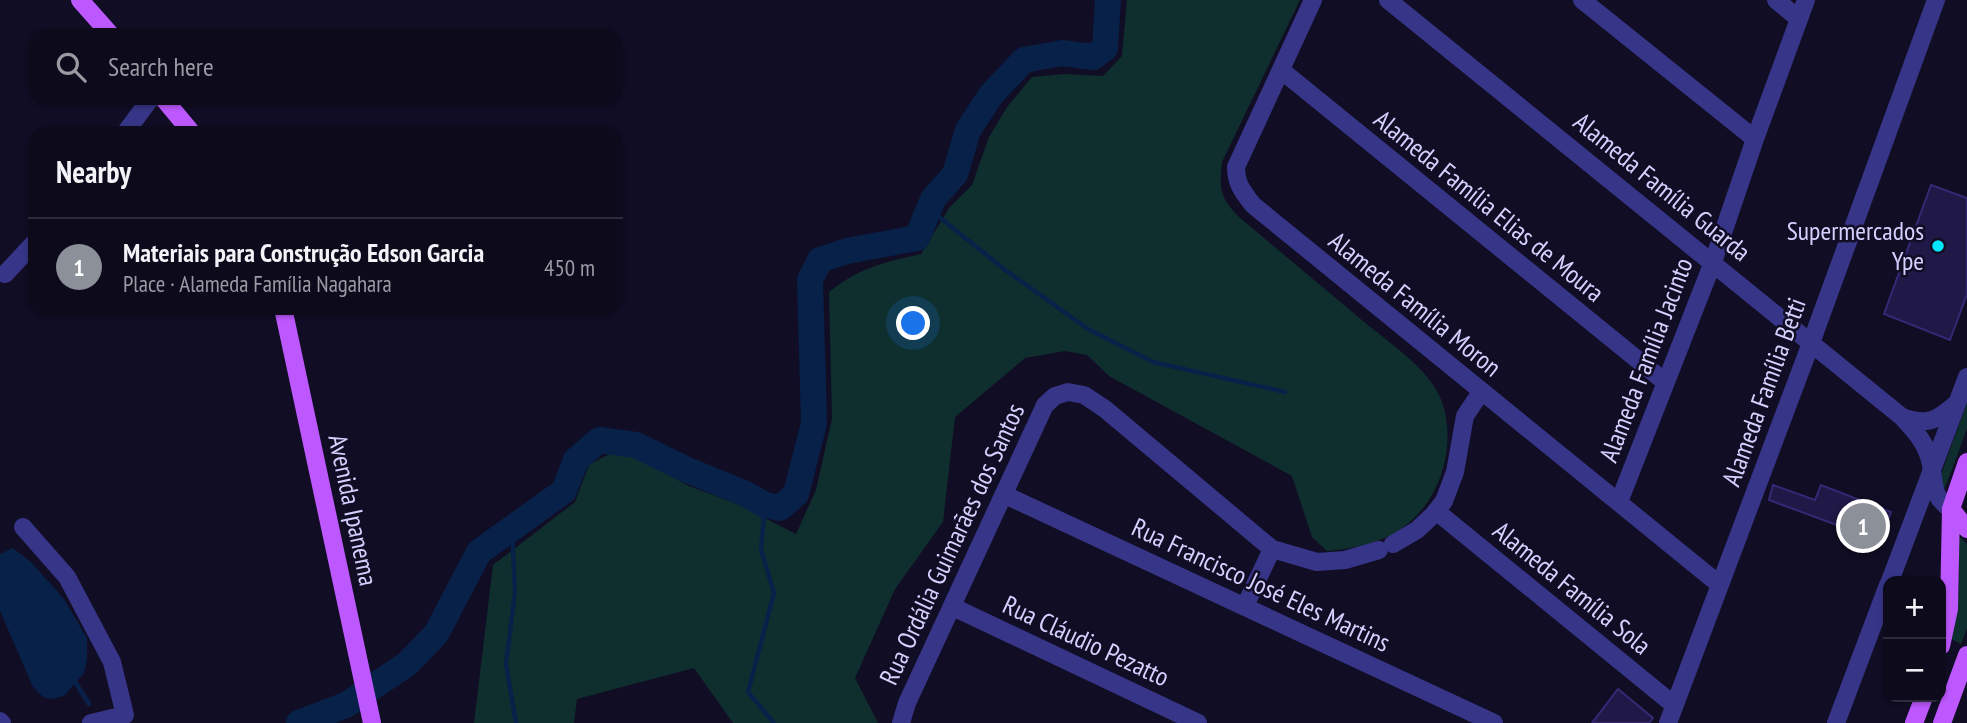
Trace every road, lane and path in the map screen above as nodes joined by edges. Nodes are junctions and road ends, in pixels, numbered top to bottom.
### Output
1 (80, 0) edge
2 (1312, 0) edge
3 (1388, 0) edge
4 (1582, 0) edge
5 (1776, 0) edge
6 (1806, 0) edge
7 (1936, 0) edge
8 (1799, 19) junction
9 (105, 28) edge
10 (1281, 70) junction
11 (146, 105) edge
12 (169, 105) edge
13 (130, 126) edge
14 (186, 126) edge
15 (1755, 138) junction
16 (28, 250) edge
17 (1713, 262) junction
18 (5, 274) dead end
19 (284, 315) edge
20 (1811, 344) junction
21 (1967, 377) edge
22 (1665, 382) junction
23 (1481, 392) junction
24 (1963, 399) edge
25 (1902, 416) junction
26 (1967, 462) edge
27 (1933, 467) junction
28 (1005, 495) junction
29 (1619, 502) junction
30 (1951, 509) junction
31 (1436, 511) junction
32 (23, 527) dead end
33 (1967, 529) edge
34 (1272, 549) junction
35 (1892, 576) edge
36 (1720, 585) junction
37 (1883, 599) edge
38 (1245, 606) junction
39 (953, 607) junction
40 (1943, 639) edge
41 (1967, 655) edge
42 (1922, 702) edge
43 (1674, 705) junction
44 (90, 723) edge
45 (372, 723) edge
46 (901, 723) edge
47 (1198, 723) edge
48 (1494, 723) edge
49 (1668, 723) edge
50 (1836, 723) edge
51 (1914, 723) edge
52 (1942, 723) edge

1 - 9 main road
2 - 10 street, Alameda Família Moron
3 - 17 street, Alameda Família Guarda
4 - 15 street
5 - 8 street
6 - 8 street, Alameda Família Jacinto
7 - 20 street, Alameda Família Betti
8 - 15 street, Alameda Família Jacinto
10 - 22 street, Alameda Família Elias de Moura
10 - 23 street, Alameda Família Moron
11 - 13 street
12 - 14 main road
15 - 17 street, Alameda Família Jacinto
16 - 18 street
17 - 20 street, Alameda Família Guarda
17 - 22 street, Alameda Família Jacinto
19 - 45 main road, Avenida Ipanema
20 - 25 street, Alameda Família Guarda
20 - 36 street, Alameda Família Betti
21 - 24 street
22 - 29 street, Alameda Família Jacinto
23 - 29 street, Alameda Família Moron
23 - 31 street
24 - 25 street
24 - 27 street
25 - 27 street, Alameda Família Guarda
26 - 30 main road
27 - 30 street, Alameda Família Guarda
27 - 35 street
28 - 34 street, Rua Ordália Guimarães dos Santos
28 - 38 street, Rua Francisco José Eles Martins
28 - 39 street, Rua Ordália Guimarães dos Santos
29 - 36 street, Alameda Família Moron
30 - 33 main road
30 - 40 main road
31 - 34 street, Rua Ordália Guimarães dos Santos
31 - 43 street, Alameda Família Sola
32 - 44 street
34 - 38 street
36 - 43 street, Alameda Família Betti
37 - 50 street
38 - 48 street, Rua Francisco José Eles Martins
39 - 46 street, Rua Ordália Guimarães dos Santos
39 - 47 street, Rua Cláudio Pezatto
41 - 52 main road
42 - 51 main road
43 - 49 street, Alameda Família Betti

